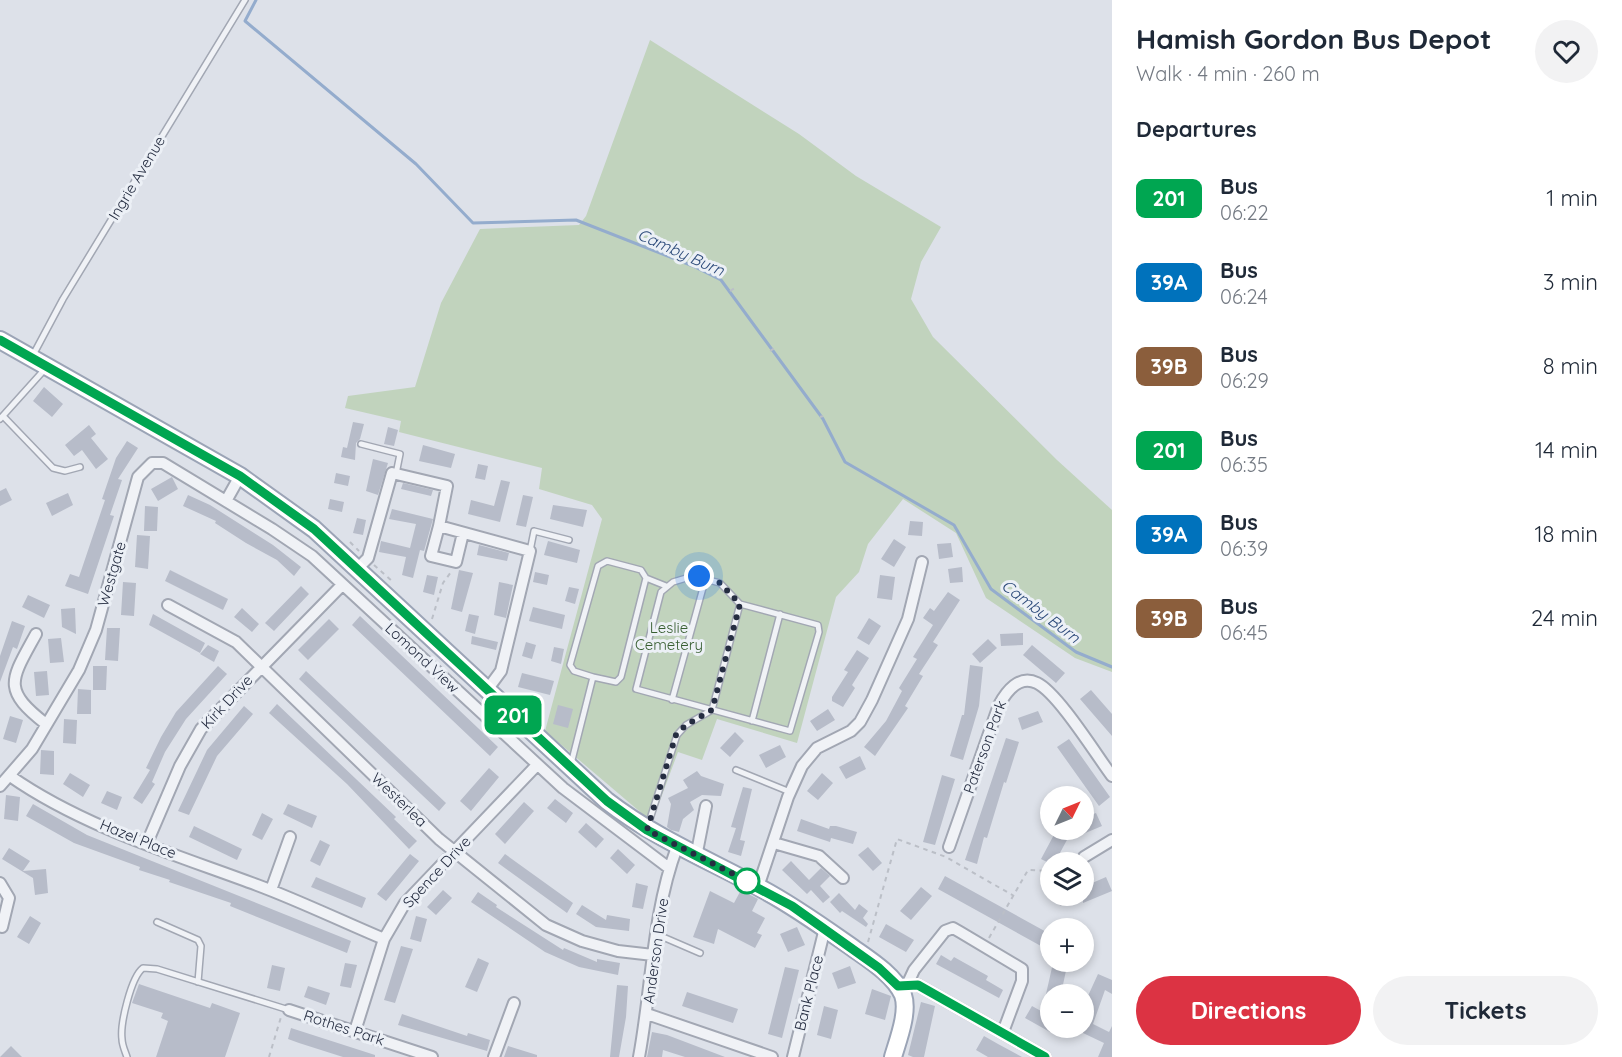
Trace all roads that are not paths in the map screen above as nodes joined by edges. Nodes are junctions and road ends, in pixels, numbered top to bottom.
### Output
1 (245, 0) edge
2 (0, 340) edge
3 (32, 357) junction
4 (48, 366) junction
5 (2, 418) edge
6 (362, 444) dead end
7 (80, 466) dead end
8 (396, 474) junction
9 (240, 476) junction
10 (192, 479) joint
11 (226, 501) junction
12 (439, 526) junction
13 (463, 533) junction
14 (569, 540) dead end
15 (530, 551) junction
16 (922, 562) dead end
17 (358, 568) junction
18 (706, 577) junction
19 (646, 578) junction
20 (342, 585) junction
21 (666, 586) junction
22 (740, 604) junction
23 (168, 605) dead end
24 (780, 614) junction
25 (36, 634) dead end
26 (261, 666) junction
27 (593, 677) junction
28 (487, 690) junction
29 (672, 700) junction
30 (712, 710) junction
31 (752, 721) junction
32 (46, 724) junction
33 (537, 765) junction
34 (570, 769) junction
35 (736, 770) dead end
36 (10, 776) junction
37 (1112, 777) edge
38 (0, 786) edge
39 (790, 792) junction
40 (706, 806) dead end
41 (647, 830) junction
42 (290, 837) dead end
43 (1112, 840) edge
44 (147, 843) junction
45 (774, 843) junction
46 (677, 847) junction
47 (950, 847) dead end
48 (455, 852) junction
49 (1092, 852) edge
50 (696, 857) junction
51 (669, 868) junction
52 (843, 878) dead end
53 (0, 883) edge
54 (758, 887) junction
55 (271, 890) junction
56 (157, 922) dead end
57 (2, 927) dead end
58 (825, 928) junction
59 (656, 934) junction
60 (384, 939) junction
61 (700, 953) dead end
62 (653, 955) junction
63 (198, 982) junction
64 (903, 984) junction
65 (514, 1003) dead end
66 (286, 1010) joint
67 (647, 1014) junction
68 (355, 1031) junction
69 (1003, 1032) junction
70 (127, 1057) edge
71 (432, 1057) edge
72 (494, 1057) edge
73 (639, 1057) edge
74 (772, 1057) edge
75 (793, 1057) edge
76 (893, 1057) edge
77 (1045, 1057) edge

1 - 3 lane, Ingrie Avenue
2 - 3 main road
3 - 4 main road
4 - 5 lane
4 - 9 main road
5 - 7 lane
6 - 8 lane
8 - 12 street
8 - 17 street
9 - 11 street
9 - 17 main road
10 - 11 street, Lomond View
10 - 32 street, Westgate
11 - 20 street, Lomond View
12 - 13 street
12 - 13 street
13 - 15 street
14 - 15 lane
15 - 28 street
16 - 39 street
17 - 28 main road
18 - 21 lane
18 - 22 lane
18 - 29 lane
19 - 21 lane
19 - 27 lane
19 - 27 lane
20 - 26 street, Kirk Drive
20 - 33 street, Lomond View
21 - 29 lane
22 - 24 lane
22 - 30 lane
23 - 26 street, Westerlea
24 - 31 lane
24 - 31 lane
25 - 32 street
26 - 44 street, Kirk Drive
26 - 48 street, Westerlea
27 - 34 lane
28 - 34 main road
29 - 30 lane
30 - 31 lane
30 - 41 lane
32 - 36 street, Westgate
33 - 48 street, Spence Drive
33 - 51 street, Lomond View
34 - 41 main road
35 - 39 lane
36 - 38 street, Westgate
36 - 44 street, Hazel Place
37 - 47 street, Paterson Park
39 - 45 street
40 - 50 street
41 - 46 main road
42 - 55 street
43 - 49 street
44 - 55 street, Hazel Place
45 - 52 street
45 - 54 street
46 - 50 main road
46 - 51 street, Anderson Drive
48 - 60 street, Spence Drive
48 - 62 street, Westerlea
50 - 54 main road
51 - 59 street, Anderson Drive
53 - 57 street
54 - 58 main road
55 - 60 street, Hazel Place
56 - 63 lane
58 - 64 main road
58 - 75 street, Bank Place
59 - 61 lane
59 - 62 street, Anderson Drive
60 - 68 street, Spence Drive
62 - 67 street, Anderson Drive
63 - 66 lane
63 - 70 lane
64 - 69 street
64 - 69 street
64 - 76 main road
65 - 72 street
66 - 68 street, Rothes Park
67 - 73 street, Anderson Drive
67 - 74 street
68 - 71 street, Rothes Park
69 - 77 street

